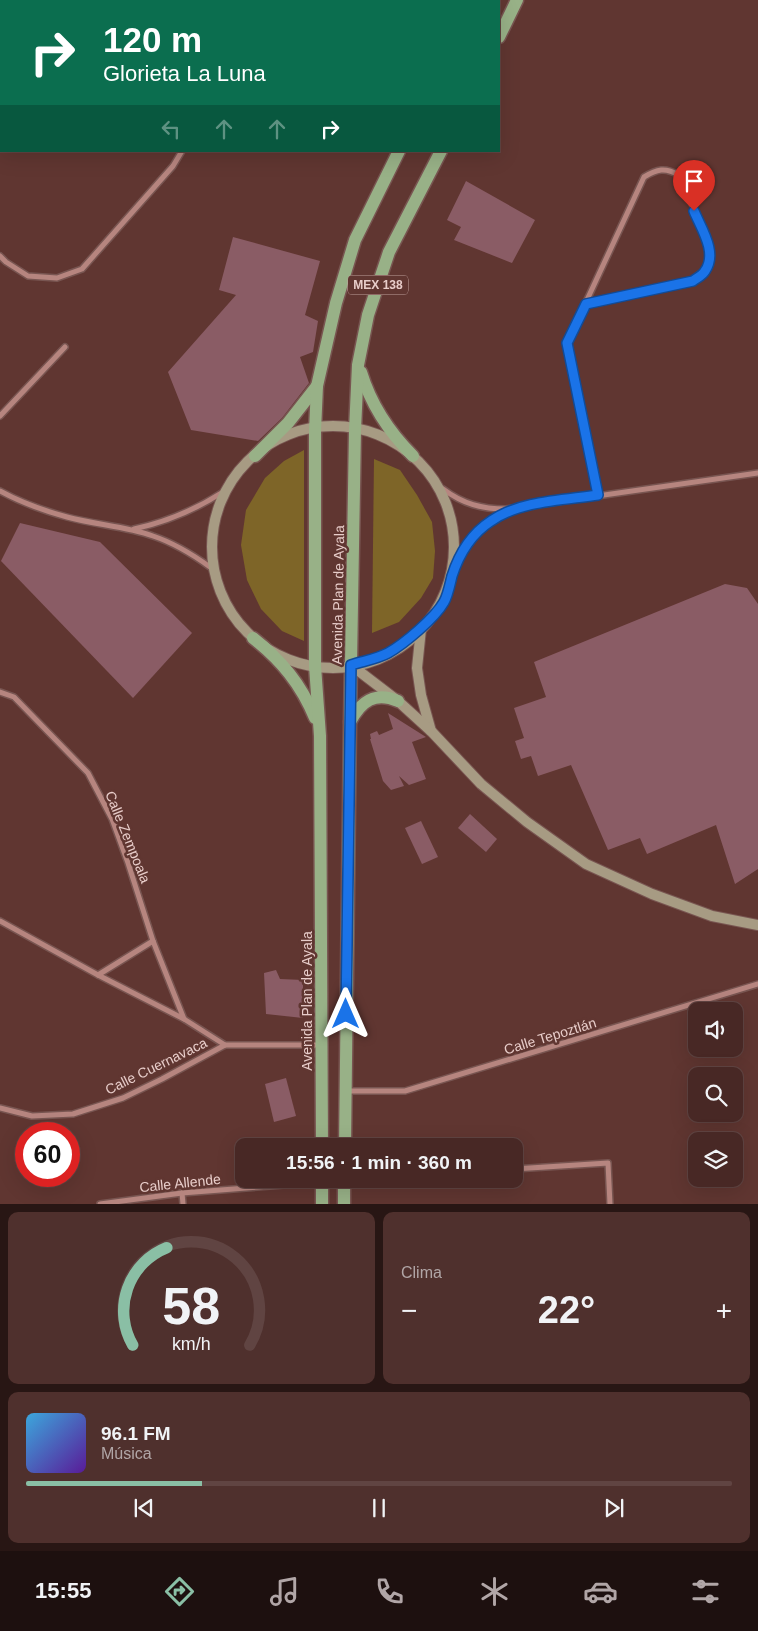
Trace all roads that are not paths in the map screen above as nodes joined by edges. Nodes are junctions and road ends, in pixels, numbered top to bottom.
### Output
1 (517, 0) edge
2 (500, 35) edge
3 (181, 152) edge
4 (399, 152) edge
5 (440, 152) edge
6 (0, 256) edge
7 (586, 304) junction
8 (65, 347) dead end
9 (358, 364) junction
10 (317, 386) junction
11 (0, 416) edge
12 (355, 430) junction
13 (315, 431) junction
14 (255, 456) junction
15 (413, 456) junction
16 (758, 473) edge
17 (443, 490) junction
18 (0, 491) edge
19 (223, 492) junction
20 (598, 495) junction
21 (521, 506) junction
22 (131, 530) junction
23 (210, 567) junction
24 (455, 568) junction
25 (421, 629) junction
26 (253, 638) junction
27 (351, 665) junction
28 (315, 666) junction
29 (0, 692) edge
30 (398, 701) junction
31 (350, 722) junction
32 (432, 732) junction
33 (320, 736) junction
34 (0, 921) edge
35 (758, 925) edge
36 (153, 941) junction
37 (98, 975) junction
38 (758, 984) edge
39 (184, 1019) junction
40 (225, 1045) junction
41 (323, 1045) junction
42 (346, 1091) junction
43 (0, 1108) edge
44 (322, 1138) edge
45 (345, 1138) edge
46 (523, 1168) edge
47 (240, 1188) edge
48 (322, 1188) edge
49 (344, 1188) edge
50 (182, 1193) junction
51 (100, 1204) edge
52 (183, 1204) edge
53 (322, 1204) edge
54 (344, 1204) edge
55 (610, 1204) edge

1 - 2 main road
3 - 6 street
4 - 10 main road, Avenida Plan de Ayala / MEX 138
5 - 9 main road, Avenida Plan de Ayala / MEX 138
7 - 7 street
7 - 20 street
8 - 11 street
9 - 12 main road, Avenida Plan de Ayala / MEX 138
9 - 15 main road
10 - 13 main road, Avenida Plan de Ayala / MEX 138
10 - 14 main road
12 - 13 main road
12 - 15 main road
12 - 27 main road, Avenida Plan de Ayala / MEX 138
13 - 14 main road
13 - 28 main road, Avenida Plan de Ayala / MEX 138
14 - 19 main road
15 - 17 main road
16 - 20 street
17 - 21 street
17 - 24 main road
18 - 22 street
19 - 22 street
19 - 23 main road
20 - 21 street
21 - 24 street
22 - 23 street
23 - 26 main road
24 - 25 main road
25 - 27 main road
25 - 32 main road
26 - 28 main road
26 - 33 main road
27 - 28 main road
27 - 30 main road
27 - 31 main road, Avenida Plan de Ayala / MEX 138
28 - 33 main road, Avenida Plan de Ayala / MEX 138
29 - 36 street, Calle Zempoala
30 - 31 main road
30 - 32 main road
31 - 42 main road, Avenida Plan de Ayala / MEX 138
32 - 35 main road
33 - 41 main road, Avenida Plan de Ayala / MEX 138
34 - 37 street
36 - 37 street
36 - 39 street, Calle Zempoala
37 - 39 street
38 - 42 street, Calle Tepoztlán
39 - 40 street
40 - 41 street, Calle Cuernavaca
40 - 43 street, Calle Cuernavaca
41 - 44 main road, Avenida Plan de Ayala / MEX 138
42 - 45 main road, Avenida Plan de Ayala / MEX 138
46 - 55 street
47 - 50 street, Calle Allende
48 - 53 main road
49 - 54 main road
50 - 51 street, Calle Allende
50 - 52 street

